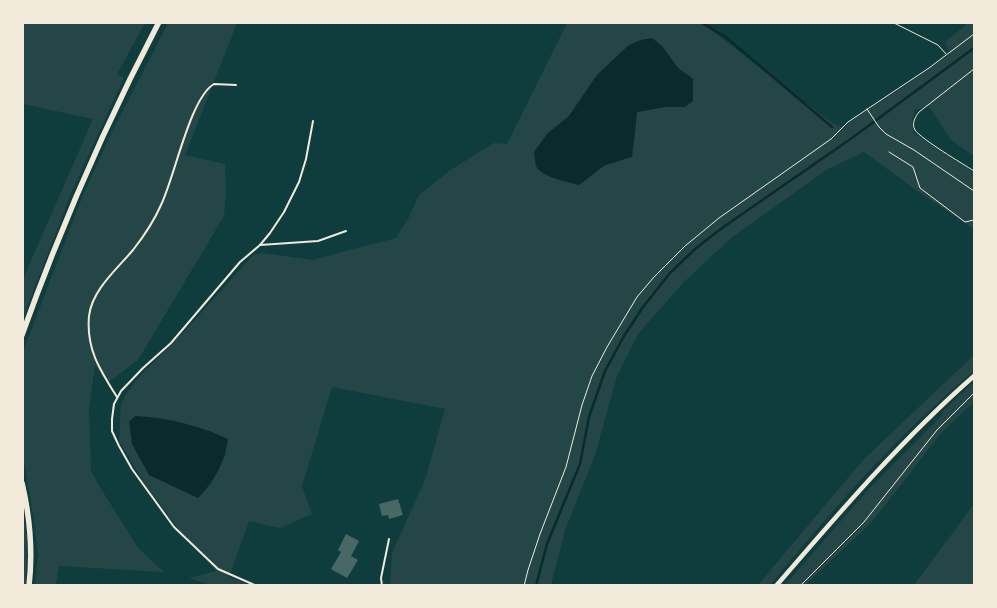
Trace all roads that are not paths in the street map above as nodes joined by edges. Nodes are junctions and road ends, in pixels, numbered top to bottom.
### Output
1 (159, 22) edge
2 (236, 85) dead end
3 (313, 121) dead end
4 (346, 231) dead end
5 (260, 245) junction
6 (22, 335) edge
7 (974, 376) edge
8 (117, 396) junction
9 (23, 484) edge
10 (389, 539) dead end
11 (30, 586) edge
12 (257, 586) edge
13 (382, 586) edge
14 (776, 586) edge

1 - 6 main road
2 - 8 lane
3 - 5 lane
4 - 5 lane
5 - 8 lane
7 - 14 street
8 - 12 lane
9 - 11 main road
10 - 13 lane

